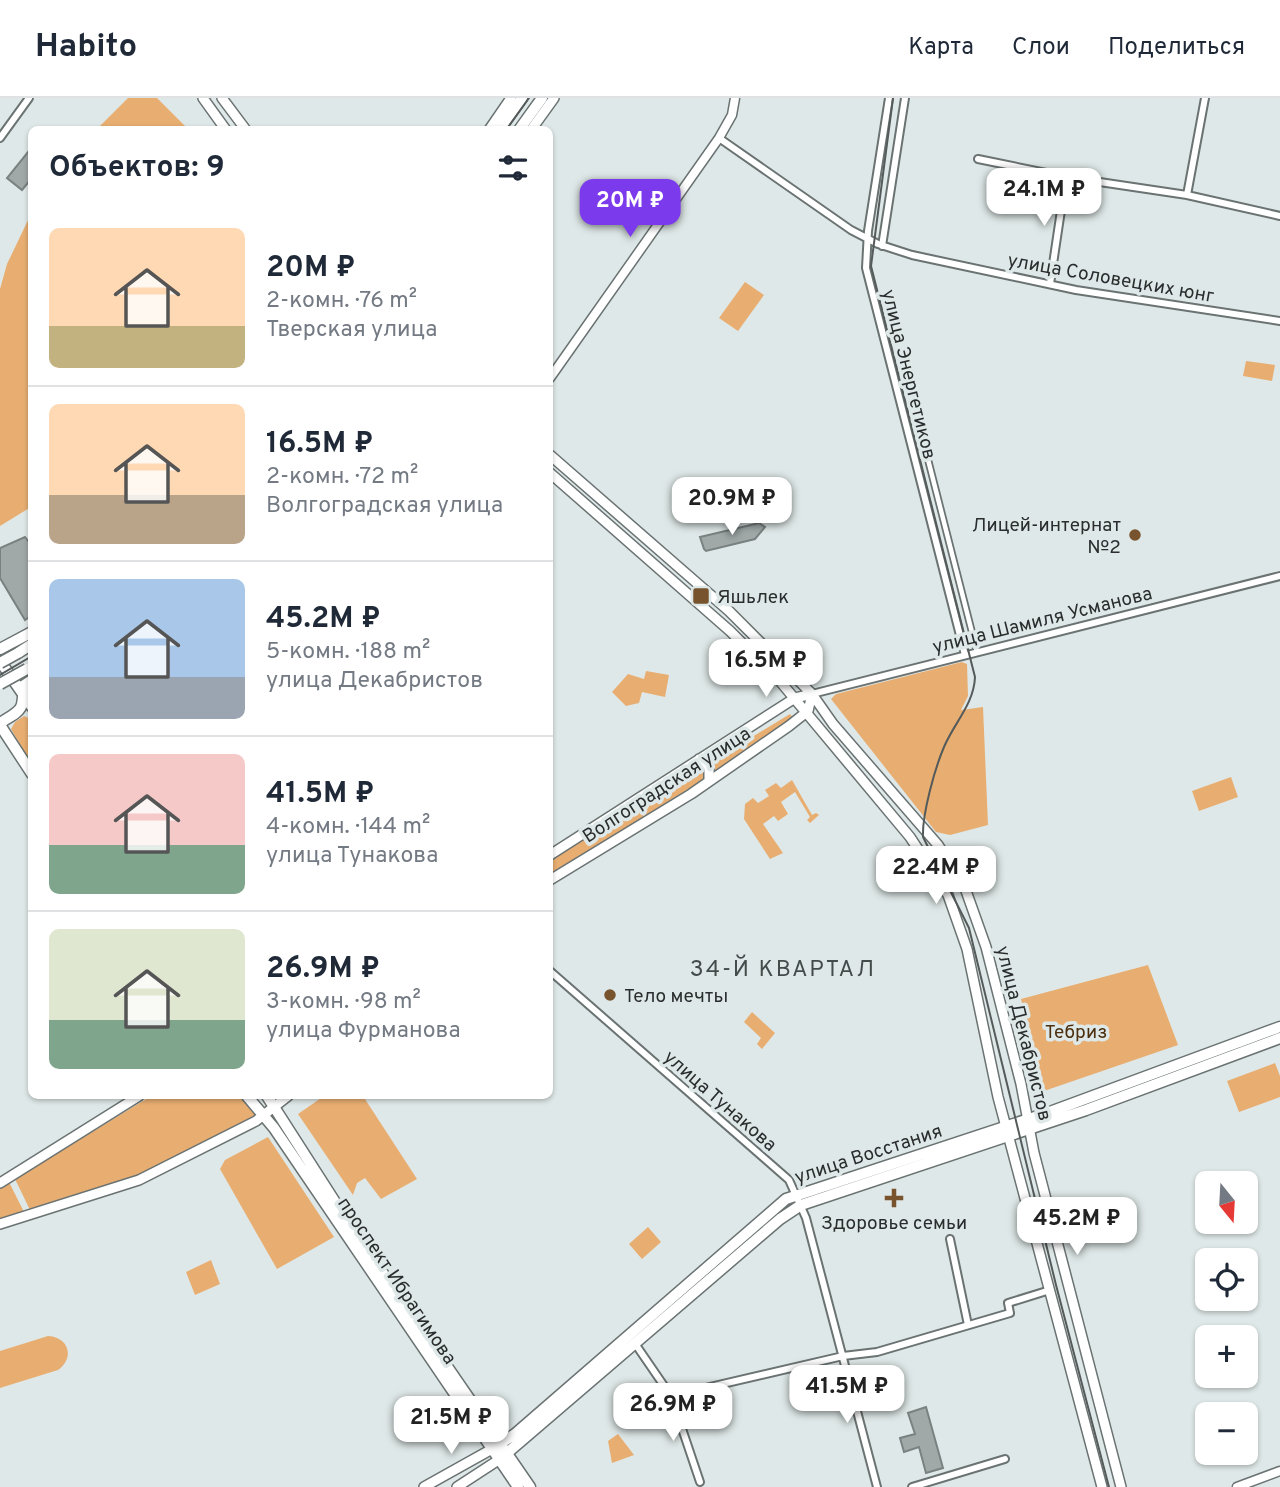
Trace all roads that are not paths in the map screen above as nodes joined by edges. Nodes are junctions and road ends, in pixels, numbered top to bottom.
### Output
1 (29, 98) edge
2 (203, 98) edge
3 (222, 98) edge
4 (511, 98) edge
5 (522, 98) edge
6 (542, 98) edge
7 (554, 98) edge
8 (735, 98) edge
9 (889, 98) edge
10 (905, 98) edge
11 (1205, 98) edge
12 (223, 126) edge
13 (243, 126) edge
14 (491, 126) edge
15 (502, 126) edge
16 (522, 126) edge
17 (534, 126) edge
18 (0, 138) edge
19 (719, 138) junction
20 (978, 159) dead end
21 (1066, 177) junction
22 (1187, 195) junction
23 (1280, 216) edge
24 (867, 239) junction
25 (882, 246) junction
26 (1049, 284) junction
27 (1280, 321) edge
28 (553, 374) edge
29 (921, 432) dead end
30 (553, 458) edge
31 (553, 476) edge
32 (1280, 576) edge
33 (28, 634) edge
34 (28, 647) edge
35 (0, 649) edge
36 (977, 652) junction
37 (965, 655) junction
38 (0, 662) edge
39 (28, 669) edge
40 (28, 683) edge
41 (0, 684) edge
42 (812, 694) junction
43 (24, 696) junction
44 (795, 698) junction
45 (28, 702) edge
46 (807, 712) junction
47 (0, 724) edge
48 (699, 759) junction
49 (28, 768) edge
50 (709, 780) junction
51 (553, 853) edge
52 (553, 878) edge
53 (553, 974) edge
54 (1280, 1027) edge
55 (1280, 1038) edge
56 (134, 1099) edge
57 (250, 1099) edge
58 (269, 1099) edge
59 (284, 1099) edge
60 (275, 1106) junction
61 (263, 1115) junction
62 (1029, 1124) junction
63 (1008, 1131) junction
64 (0, 1183) edge
65 (797, 1194) junction
66 (801, 1205) junction
67 (0, 1224) edge
68 (950, 1239) dead end
69 (1051, 1290) junction
70 (968, 1325) junction
71 (636, 1345) junction
72 (843, 1356) junction
73 (671, 1396) junction
74 (497, 1446) junction
75 (504, 1456) junction
76 (1005, 1459) dead end
77 (1280, 1471) edge
78 (438, 1480) junction
79 (701, 1482) dead end
80 (424, 1487) edge
81 (449, 1487) edge
82 (457, 1487) edge
83 (518, 1487) edge
84 (530, 1487) edge
85 (877, 1487) edge
86 (912, 1487) edge
87 (1102, 1487) edge
88 (1121, 1487) edge
89 (1237, 1487) edge

1 - 18 street
2 - 12 main road
3 - 13 main road
4 - 14 main road
5 - 15 main road
6 - 16 main road
7 - 17 main road
8 - 19 street
9 - 24 street, улица Энергетиков
10 - 25 street
11 - 22 street
19 - 24 street, улица Соловецких юнг
19 - 28 street
20 - 21 street
21 - 22 street
21 - 26 street
22 - 23 street
24 - 25 street, улица Соловецких юнг
24 - 37 street, улица Энергетиков
25 - 26 street, улица Соловецких юнг
26 - 27 street, улица Соловецких юнг
29 - 36 street, улица Энергетиков
30 - 42 main road, улица Декабристов
31 - 44 main road, улица Декабристов
32 - 36 street, улица Шамиля Усманова
33 - 35 main road
34 - 38 main road, bridge
36 - 37 street, улица Шамиля Усманова
37 - 42 street, улица Шамиля Усманова
38 - 43 main road
39 - 41 main road, bridge
40 - 43 main road
42 - 44 main road, Волгоградская улица
42 - 46 main road
42 - 62 main road, улица Декабристов
43 - 45 main road
43 - 47 main road
44 - 46 main road, улица Декабристов
44 - 48 main road, Волгоградская улица
46 - 50 main road, Волгоградская улица
46 - 63 main road, улица Декабристов
47 - 49 main road
48 - 50 main road
48 - 51 main road, Волгоградская улица
50 - 52 main road, Волгоградская улица
53 - 65 street, улица Тунакова
54 - 62 main road, улица Восстания
55 - 62 main road, улица Восстания
56 - 64 main road
57 - 61 main road, проспект Ибрагимова
58 - 60 main road, проспект Ибрагимова
59 - 60 main road
60 - 61 main road
60 - 74 main road, проспект Ибрагимова
61 - 67 main road
61 - 74 main road, проспект Ибрагимова
62 - 63 main road, улица Восстания
62 - 88 main road, улица Декабристов
63 - 65 main road, улица Восстания
63 - 66 main road, улица Восстания
63 - 69 main road, улица Декабристов
65 - 66 street, улица Тунакова
65 - 74 main road, улица Восстания
66 - 71 main road, улица Восстания
66 - 72 street, улица Тунакова
68 - 70 street
69 - 70 street
69 - 87 main road, улица Декабристов
70 - 72 street
71 - 73 street
71 - 75 main road, улица Восстания
72 - 73 street
72 - 85 street, улица Тунакова
73 - 79 street
74 - 75 main road, проспект Ибрагимова
74 - 78 main road, улица Восстания
75 - 82 main road, улица Восстания
75 - 83 main road, проспект Ибрагимова
75 - 84 main road, проспект Ибрагимова
76 - 86 street
77 - 89 street
78 - 80 main road, улица Восстания
78 - 81 main road

